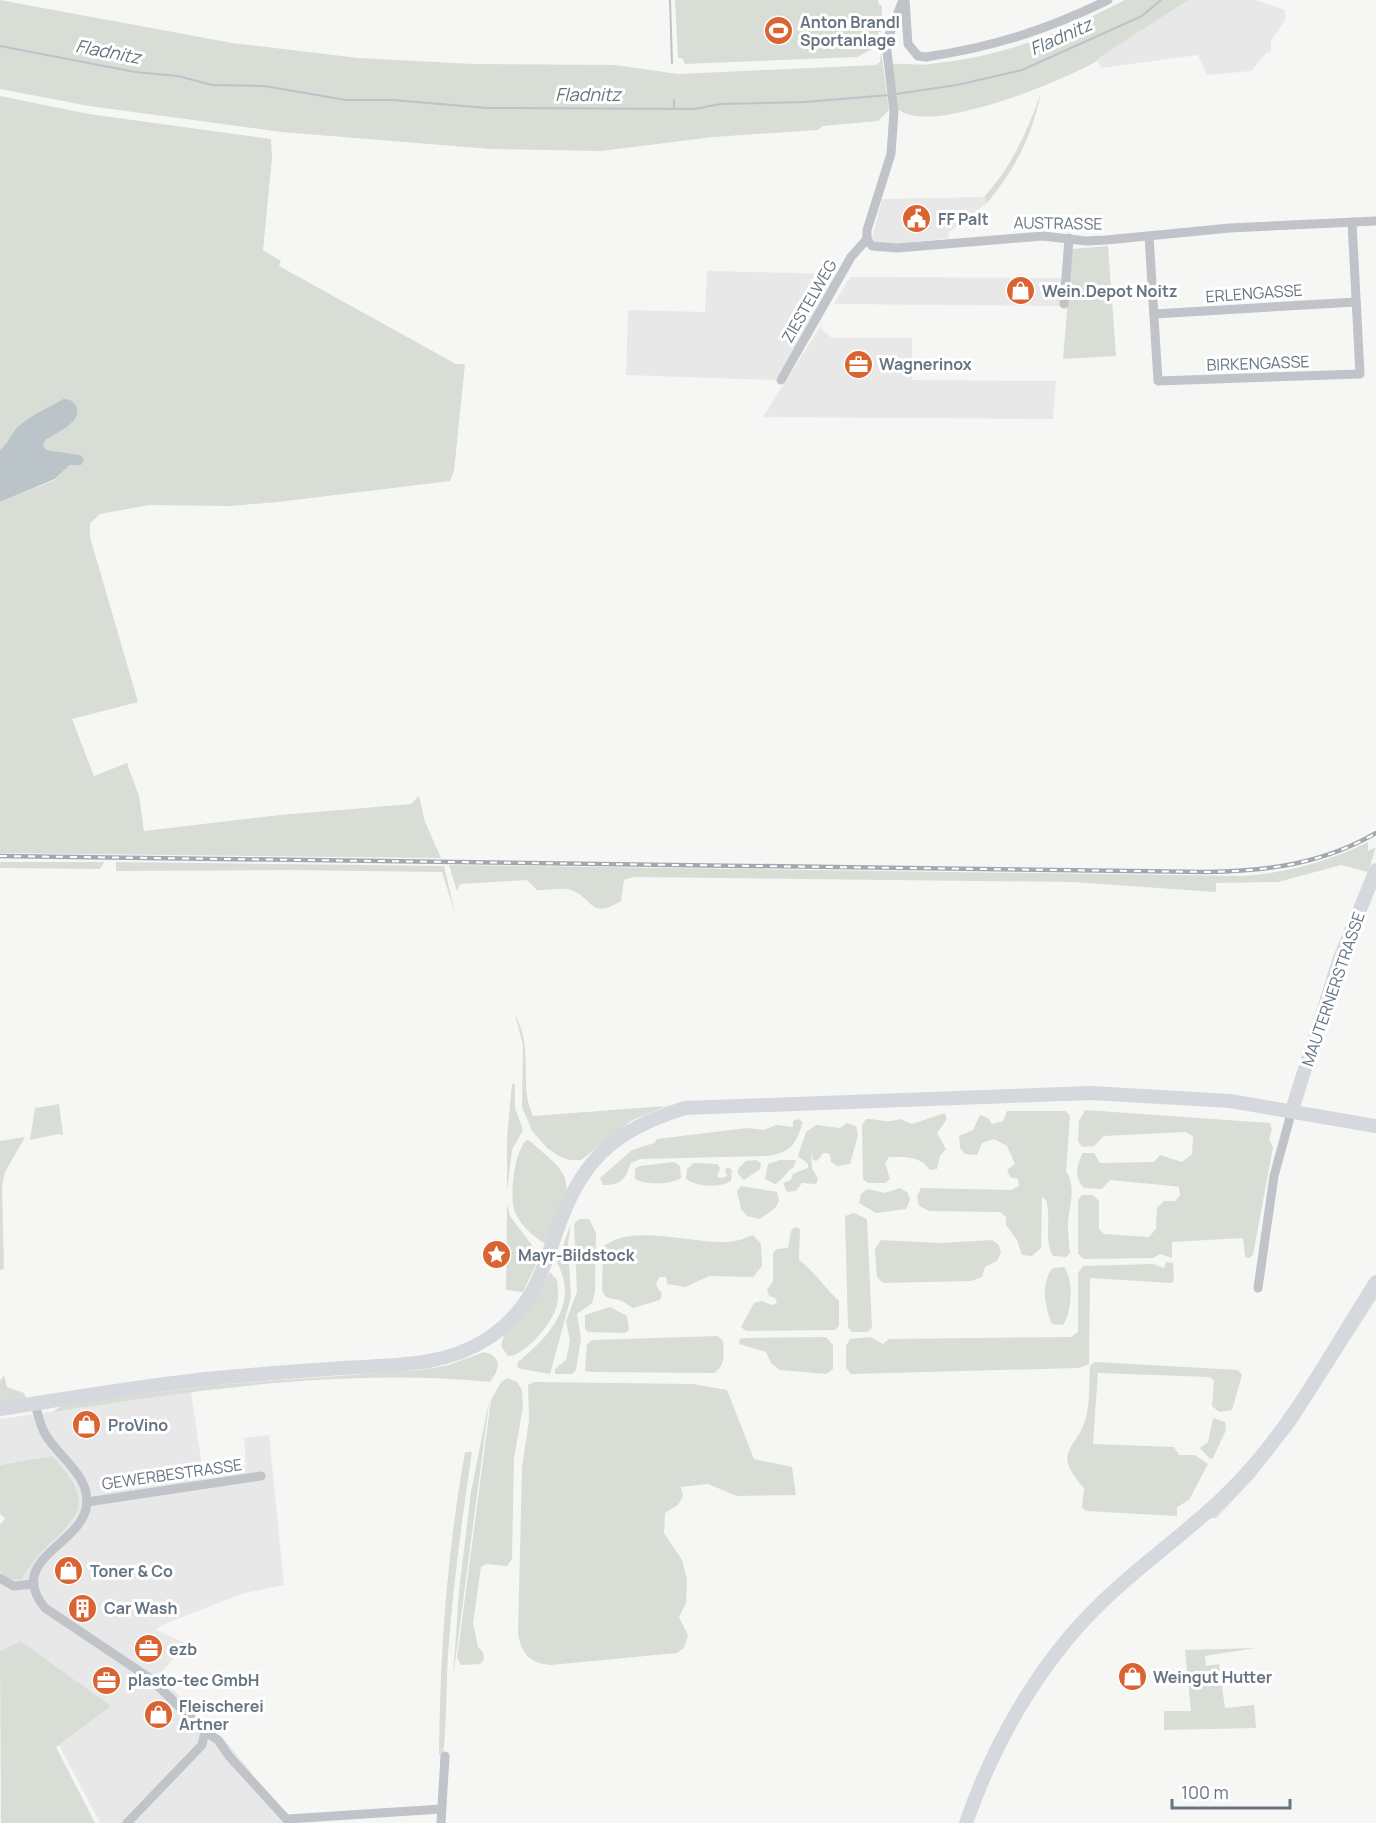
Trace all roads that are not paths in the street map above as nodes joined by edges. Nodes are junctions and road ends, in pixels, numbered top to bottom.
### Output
1 (904, 0) edge
2 (1108, 0) edge
3 (1376, 221) edge
4 (1352, 222) junction
5 (1149, 236) junction
6 (1069, 238) junction
7 (867, 239) junction
8 (1356, 302) junction
9 (1064, 304) dead end
10 (1154, 314) junction
11 (781, 380) dead end
12 (1376, 870) edge
13 (1292, 1110) junction
14 (1376, 1126) edge
15 (1376, 1282) edge
16 (1258, 1288) dead end
17 (35, 1404) junction
18 (0, 1409) edge
19 (261, 1476) dead end
20 (87, 1502) junction
21 (0, 1578) edge
22 (34, 1584) junction
23 (205, 1732) junction
24 (445, 1756) dead end
25 (441, 1809) junction
26 (289, 1821) edge
27 (127, 1823) edge
28 (441, 1823) edge
29 (966, 1823) edge

1 - 2 street
1 - 7 street
3 - 4 street, AUSTRASSE
4 - 5 street, AUSTRASSE
4 - 8 street
5 - 6 street, AUSTRASSE
5 - 10 street
6 - 7 street, AUSTRASSE
6 - 9 street
7 - 11 street, ZIESTELWEG
8 - 10 street, ERLENGASSE
8 - 10 street, BIRKENGASSE
12 - 13 main road, MAUTERNERSTRASSE
13 - 14 main road
13 - 16 street
13 - 17 main road
15 - 29 main road
17 - 18 main road
17 - 20 street
19 - 20 street, GEWERBESTRASSE
20 - 22 street
21 - 22 street
22 - 23 street
23 - 26 street
23 - 27 street
24 - 25 street
25 - 26 street
25 - 28 street

